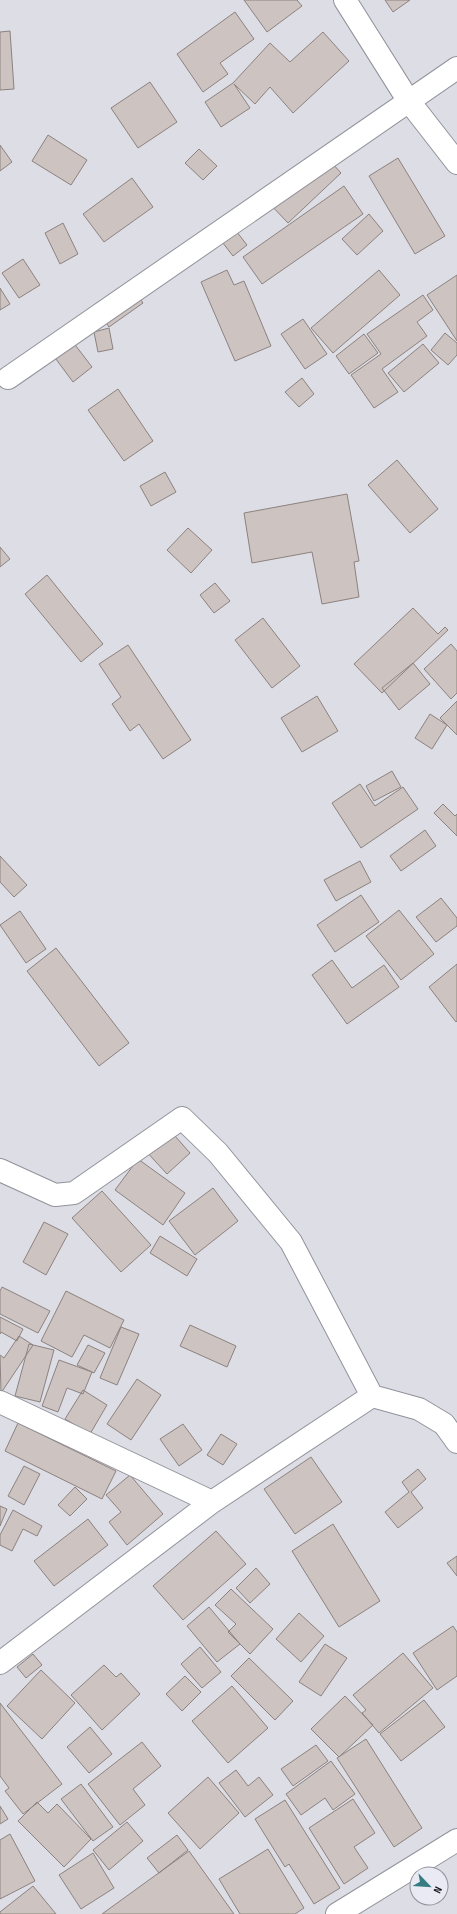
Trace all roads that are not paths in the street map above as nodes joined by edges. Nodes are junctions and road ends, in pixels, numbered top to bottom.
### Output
1 (345, 0) edge
2 (457, 68) edge
3 (408, 100) junction
4 (457, 163) edge
5 (8, 378) dead end
6 (0, 1170) edge
7 (372, 1396) junction
8 (0, 1402) edge
9 (457, 1442) edge
10 (212, 1502) junction
11 (0, 1663) edge
12 (457, 1840) edge
13 (337, 1914) edge

1 - 3 street
2 - 3 street
3 - 4 street
3 - 5 street
6 - 7 street
7 - 9 street
7 - 10 street
8 - 10 street
10 - 11 street
12 - 13 street

